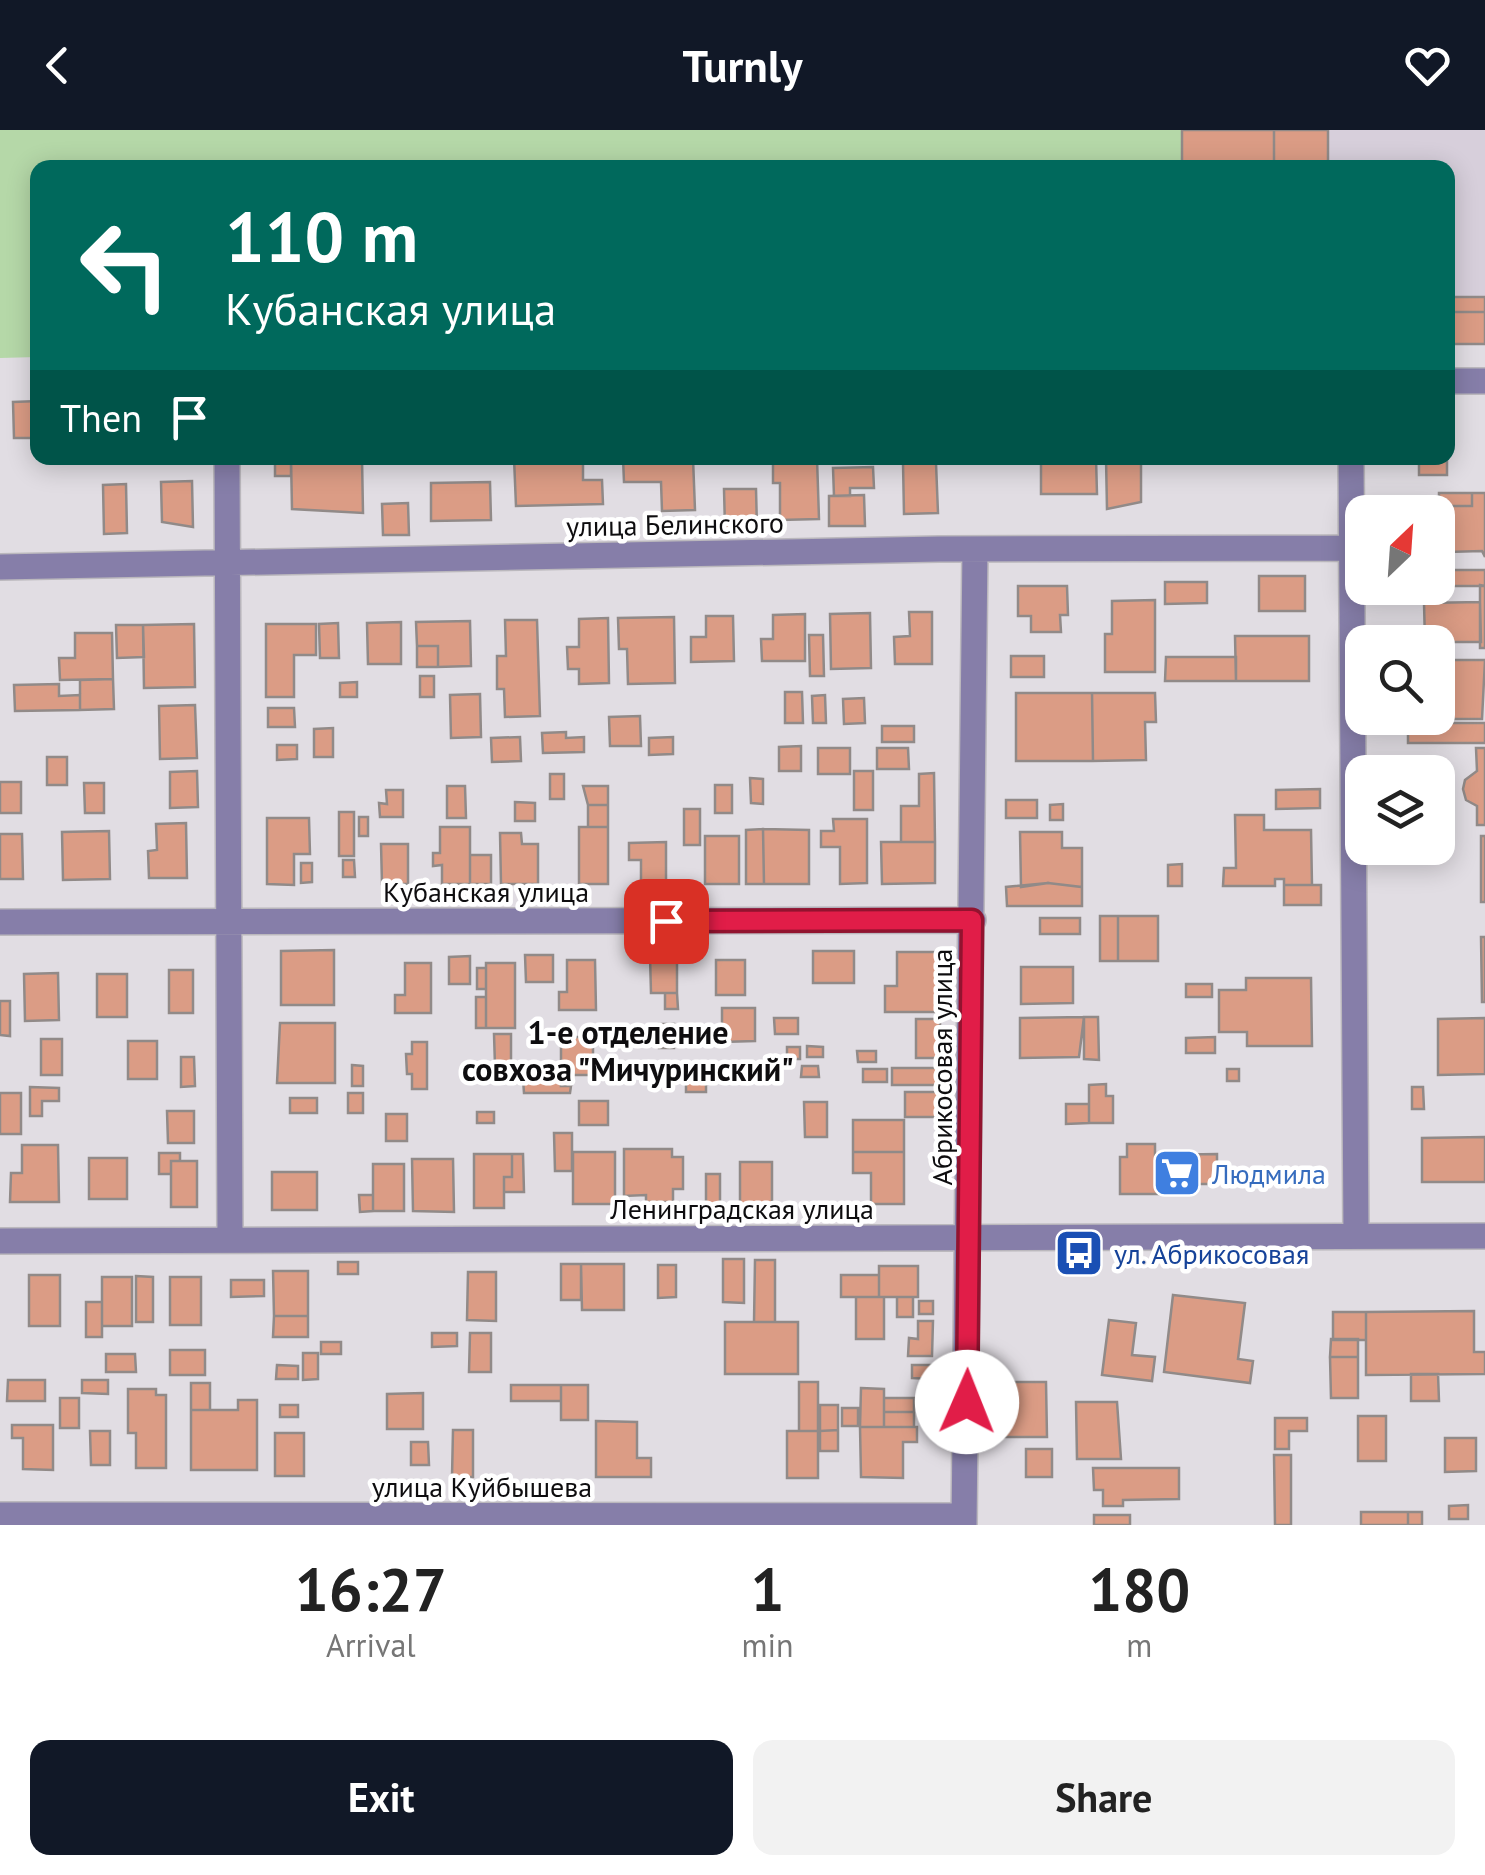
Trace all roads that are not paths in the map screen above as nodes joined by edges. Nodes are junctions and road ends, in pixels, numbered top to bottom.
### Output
1 (1485, 380) edge
2 (1455, 381) edge
3 (227, 465) edge
4 (1351, 465) edge
5 (1351, 495) edge
6 (1345, 548) edge
7 (975, 549) junction
8 (228, 562) junction
9 (0, 567) edge
10 (1352, 605) edge
11 (972, 920) junction
12 (0, 922) edge
13 (229, 922) junction
14 (1356, 1236) junction
15 (1485, 1236) edge
16 (970, 1238) junction
17 (230, 1240) junction
18 (0, 1241) edge
19 (0, 1516) edge
20 (266, 1520) edge
21 (964, 1521) edge

1 - 2 street
3 - 8 street
4 - 5 street
6 - 7 street, улица Белинского
7 - 8 street, улица Белинского
7 - 11 street, Абрикосовая улица
8 - 9 street, улица Белинского
8 - 13 street
10 - 14 street
11 - 13 street, Кубанская улица
11 - 16 street, Абрикосовая улица
12 - 13 street, Кубанская улица
13 - 17 street
14 - 15 street, Ленинградская улица
14 - 16 street, Ленинградская улица
16 - 17 street, Ленинградская улица
16 - 21 street, Абрикосовая улица
17 - 18 street, Ленинградская улица
19 - 20 street, улица Куйбышева
20 - 21 street, улица Куйбышева

